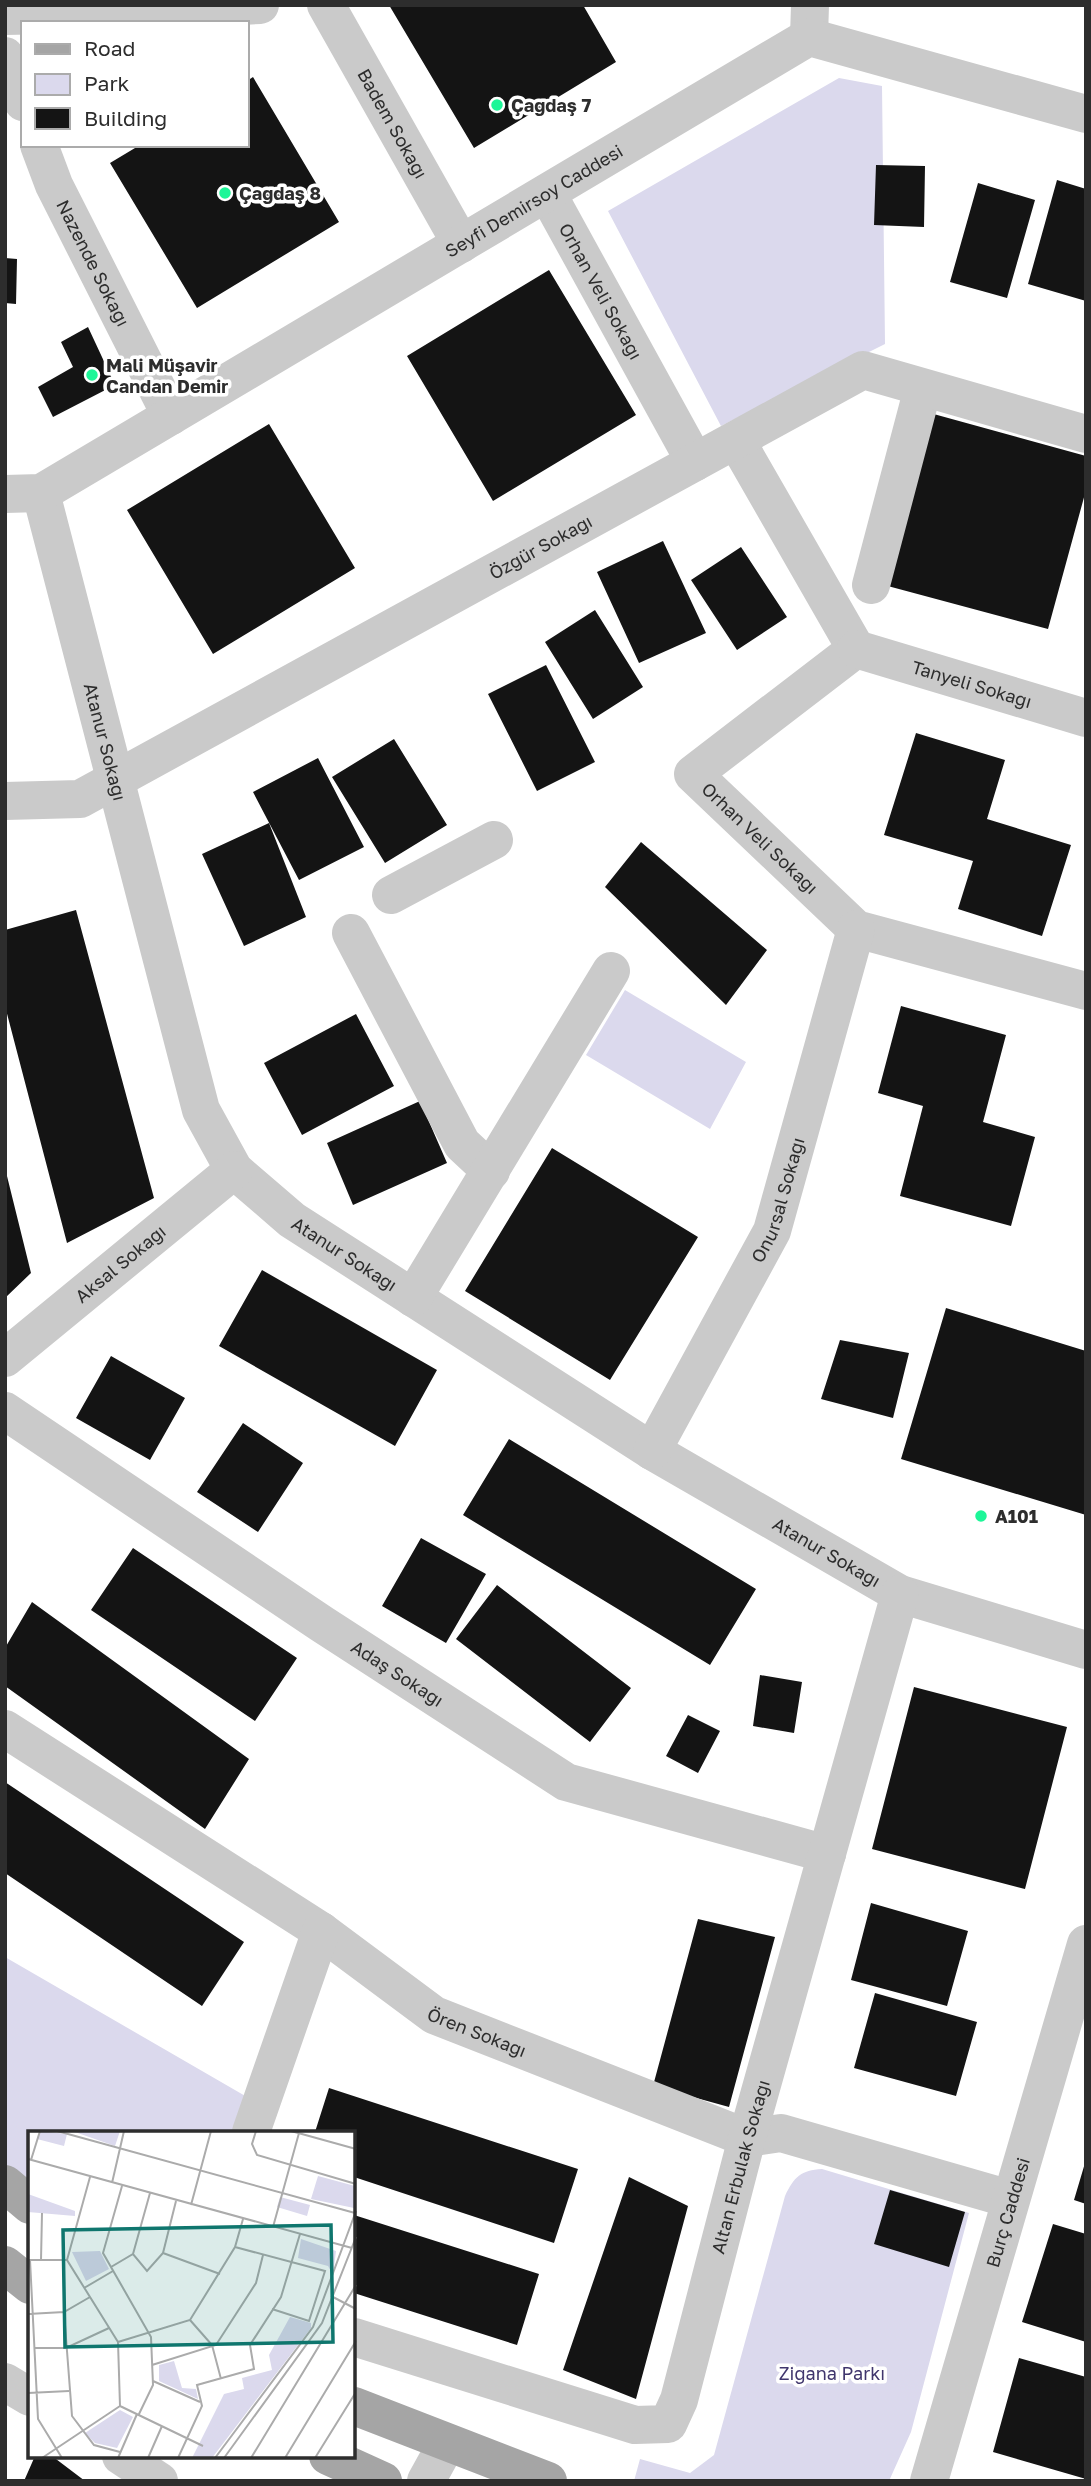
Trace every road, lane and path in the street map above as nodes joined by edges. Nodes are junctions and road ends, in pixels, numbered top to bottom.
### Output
1 (260, 5) edge
2 (326, 5) edge
3 (5, 16) edge
4 (809, 21) edge
5 (5, 56) edge
6 (21, 97) edge
7 (1086, 114) edge
8 (40, 147) edge
9 (547, 193) junction
10 (461, 244) junction
11 (923, 388) junction
12 (171, 416) junction
13 (1086, 434) edge
14 (736, 440) junction
15 (695, 462) junction
16 (23, 494) edge
17 (871, 585) dead end
18 (856, 649) junction
19 (1086, 718) edge
20 (116, 781) junction
21 (5, 801) edge
22 (494, 840) dead end
23 (391, 895) dead end
24 (856, 929) junction
25 (351, 933) dead end
26 (611, 971) dead end
27 (1086, 991) edge
28 (234, 1170) junction
29 (491, 1171) junction
30 (414, 1298) junction
31 (5, 1358) edge
32 (5, 1411) edge
33 (652, 1451) junction
34 (901, 1594) junction
35 (1086, 1650) edge
36 (5, 1729) edge
37 (827, 1854) junction
38 (321, 1931) junction
39 (1085, 1951) edge
40 (252, 2131) edge
41 (747, 2138) junction
42 (5, 2185) edge
43 (1010, 2199) junction
44 (28, 2203) edge
45 (5, 2265) edge
46 (28, 2283) edge
47 (355, 2337) edge
48 (5, 2382) edge
49 (28, 2396) edge
50 (355, 2406) edge
51 (447, 2443) junction
52 (124, 2458) edge
53 (332, 2458) edge
54 (159, 2481) edge
55 (383, 2481) edge
56 (426, 2481) edge
57 (548, 2481) edge
58 (929, 2481) edge

1 - 3 street
2 - 10 street, Badem Sokağı
4 - 7 street, Seyfi Demirsoy Caddesi
4 - 9 street, Seyfi Demirsoy Caddesi
5 - 6 street
8 - 12 street, Nazende Sokağı
9 - 10 street, Seyfi Demirsoy Caddesi
9 - 15 street, Orhan Veli Sokağı
10 - 12 street, Seyfi Demirsoy Caddesi
11 - 13 street, Özgür Sokağı
11 - 14 street, Özgür Sokağı
11 - 17 street
12 - 16 street, Seyfi Demirsoy Caddesi
14 - 15 street, Özgür Sokağı
14 - 18 street
15 - 20 street, Özgür Sokağı
16 - 20 street, Atanur Sokağı
18 - 19 street, Tanyeli Sokağı
18 - 24 street, Orhan Veli Sokağı
20 - 21 street, Özgür Sokağı
20 - 28 street, Atanur Sokağı
22 - 23 street
24 - 27 street, Orhan Veli Sokağı
24 - 33 street, Onursal Sokağı
25 - 29 street
26 - 29 street
28 - 30 street, Atanur Sokağı
28 - 31 street, Aksal Sokağı
29 - 30 street
30 - 33 street, Atanur Sokağı
32 - 37 street, Adaş Sokağı
33 - 34 street, Atanur Sokağı
34 - 35 street, Atanur Sokağı
34 - 37 street, Altan Erbulak Sokağı
36 - 38 street, Ören Sokağı
37 - 41 street, Altan Erbulak Sokağı
38 - 40 street
38 - 41 street, Ören Sokağı
39 - 43 street, Burç Caddesi
41 - 43 street, Ören Sokağı
41 - 47 street, Altan Erbulak Sokağı
42 - 44 main road
43 - 58 street, Burç Caddesi
45 - 46 main road
48 - 49 street
50 - 51 main road
51 - 56 street
51 - 57 main road
52 - 54 street
53 - 55 main road

